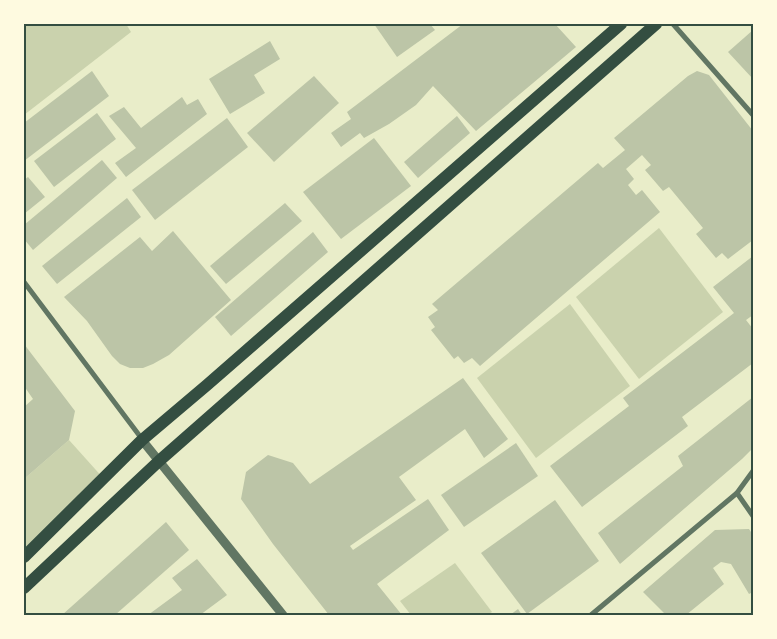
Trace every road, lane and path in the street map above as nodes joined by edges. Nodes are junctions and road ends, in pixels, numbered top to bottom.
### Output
1 (621, 24) edge
2 (656, 24) edge
3 (673, 24) edge
4 (753, 115) edge
5 (24, 282) edge
6 (142, 440) junction
7 (159, 461) junction
8 (753, 471) edge
9 (736, 493) junction
10 (753, 516) edge
11 (24, 557) edge
12 (24, 588) edge
13 (283, 615) edge
14 (591, 615) edge

1 - 6 main road
2 - 7 main road
3 - 4 street
5 - 6 street
6 - 7 street
6 - 11 main road
7 - 12 main road
7 - 13 street
8 - 9 street
9 - 10 street
9 - 14 street

